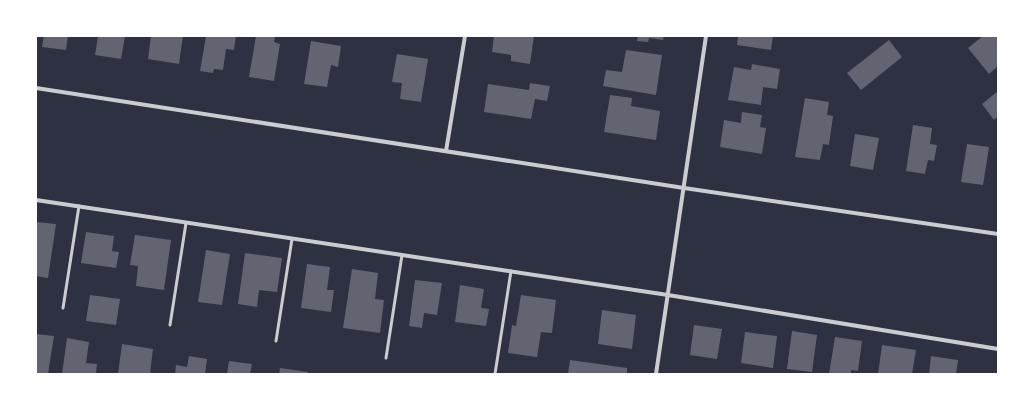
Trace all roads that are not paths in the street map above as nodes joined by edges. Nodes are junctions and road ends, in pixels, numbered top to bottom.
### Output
1 (465, 36) edge
2 (706, 36) edge
3 (36, 88) edge
4 (446, 151) junction
5 (684, 188) junction
6 (36, 200) edge
7 (79, 206) junction
8 (186, 223) junction
9 (998, 234) edge
10 (292, 239) junction
11 (402, 255) junction
12 (511, 272) junction
13 (668, 295) junction
14 (63, 308) dead end
15 (170, 325) dead end
16 (276, 341) dead end
17 (998, 348) edge
18 (386, 358) dead end
19 (495, 374) edge
20 (656, 374) edge

1 - 4 street
2 - 5 street
3 - 4 street
4 - 5 street
5 - 9 street
5 - 13 street
6 - 7 street
7 - 8 street
7 - 14 lane
8 - 10 street
8 - 15 lane
10 - 11 street
10 - 16 lane
11 - 12 street
11 - 18 lane
12 - 13 street
12 - 19 lane
13 - 17 street
13 - 20 street

